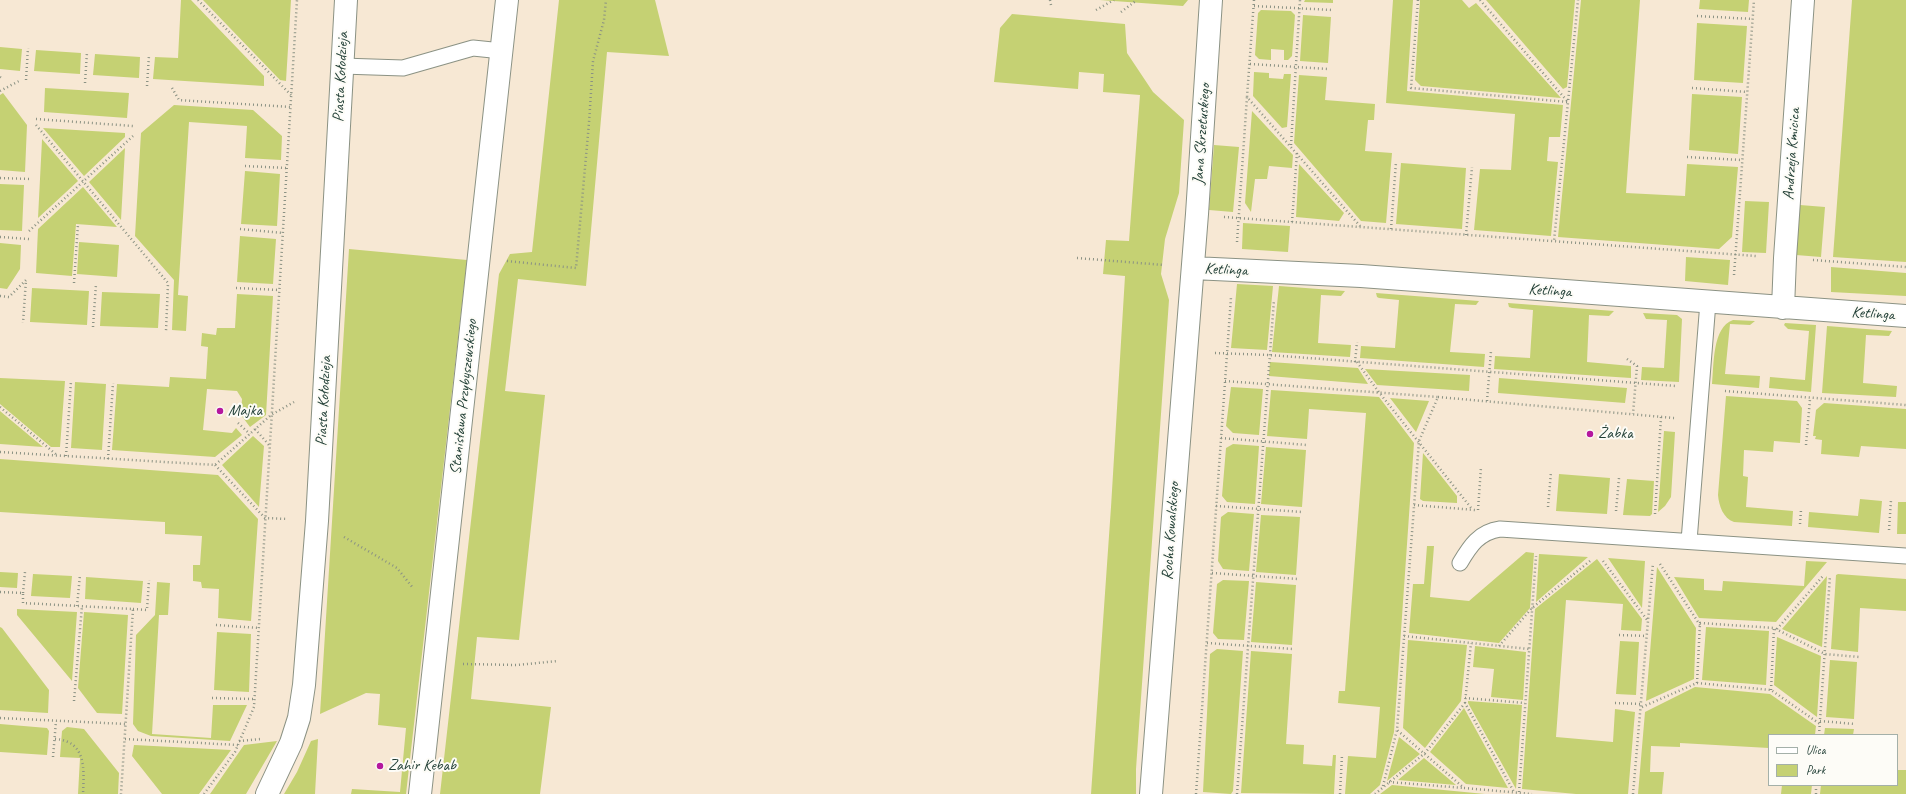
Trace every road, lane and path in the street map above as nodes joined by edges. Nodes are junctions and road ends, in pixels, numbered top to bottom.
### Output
1 (198, 0) edge
2 (297, 0) edge
3 (346, 0) edge
4 (507, 0) edge
5 (606, 0) edge
6 (1050, 0) edge
7 (1114, 0) edge
8 (1137, 0) edge
9 (1211, 0) edge
10 (1254, 0) edge
11 (1300, 0) edge
12 (1418, 0) edge
13 (1480, 0) edge
14 (1578, 0) edge
15 (1754, 0) edge
16 (1803, 0) edge
17 (1050, 6) dead end
18 (1254, 6) junction
19 (1300, 8) junction
20 (1096, 10) dead end
21 (1333, 10) dead end
22 (1121, 12) dead end
23 (1697, 16) dead end
24 (1753, 20) junction
25 (28, 48) dead end
26 (502, 50) junction
27 (87, 52) dead end
28 (149, 56) dead end
29 (1250, 64) junction
30 (342, 66) junction
31 (1296, 67) junction
32 (1328, 69) dead end
33 (20, 80) dead end
34 (26, 80) dead end
35 (85, 83) dead end
36 (147, 86) dead end
37 (172, 88) dead end
38 (1692, 88) dead end
39 (0, 91) edge
40 (1747, 92) junction
41 (292, 96) junction
42 (1247, 97) junction
43 (1568, 102) junction
44 (291, 106) junction
45 (36, 119) dead end
46 (36, 126) dead end
47 (133, 126) dead end
48 (133, 136) dead end
49 (1291, 146) junction
50 (1297, 153) junction
51 (1687, 158) dead end
52 (1742, 160) junction
53 (1396, 162) dead end
54 (245, 166) dead end
55 (1472, 167) dead end
56 (287, 168) junction
57 (0, 178) edge
58 (32, 179) dead end
59 (84, 181) junction
60 (1197, 214) junction
61 (1240, 218) junction
62 (1292, 222) junction
63 (78, 224) dead end
64 (1360, 227) junction
65 (1391, 229) junction
66 (240, 230) dead end
67 (29, 231) dead end
68 (282, 233) junction
69 (1466, 235) junction
70 (0, 237) edge
71 (29, 239) dead end
72 (1554, 241) junction
73 (1735, 254) junction
74 (1077, 258) dead end
75 (1784, 258) junction
76 (527, 263) dead end
77 (1906, 267) edge
78 (1193, 268) junction
79 (1233, 270) junction
80 (1277, 272) junction
81 (74, 282) dead end
82 (96, 284) dead end
83 (236, 288) dead end
84 (279, 290) junction
85 (0, 296) edge
86 (1708, 302) junction
87 (1732, 304) junction
88 (1783, 308) junction
89 (1906, 316) edge
90 (23, 323) dead end
91 (93, 326) dead end
92 (166, 331) dead end
93 (1357, 342) dead end
94 (1491, 351) dead end
95 (1186, 352) junction
96 (1227, 353) junction
97 (1269, 355) junction
98 (1626, 359) dead end
99 (1356, 362) junction
100 (1489, 372) junction
101 (70, 381) dead end
102 (1225, 381) junction
103 (113, 383) dead end
104 (1267, 383) junction
105 (1635, 383) junction
106 (325, 384) junction
107 (1700, 388) junction
108 (1378, 391) junction
109 (1438, 397) junction
110 (1810, 399) junction
111 (1487, 401) junction
112 (1906, 406) edge
113 (0, 407) edge
114 (1633, 414) junction
115 (271, 415) junction
116 (1661, 417) junction
117 (1681, 419) dead end
118 (238, 424) dead end
119 (255, 429) junction
120 (250, 434) junction
121 (1221, 438) junction
122 (1263, 441) junction
123 (1418, 441) junction
124 (1308, 445) dead end
125 (1806, 445) dead end
126 (269, 446) junction
127 (0, 452) edge
128 (58, 456) junction
129 (66, 456) junction
130 (108, 459) junction
131 (215, 465) junction
132 (1481, 467) dead end
133 (1551, 472) dead end
134 (1619, 478) dead end
135 (1891, 500) dead end
136 (1414, 505) junction
137 (1216, 506) junction
138 (1548, 508) dead end
139 (1258, 509) junction
140 (1472, 510) junction
141 (1478, 510) junction
142 (1801, 510) dead end
143 (1486, 511) dead end
144 (1302, 512) dead end
145 (1616, 513) dead end
146 (265, 518) junction
147 (317, 521) junction
148 (1655, 521) dead end
149 (1800, 526) dead end
150 (1889, 529) dead end
151 (1537, 532) junction
152 (1655, 538) junction
153 (1689, 541) junction
154 (1831, 552) junction
155 (1654, 555) junction
156 (1906, 556) edge
157 (1592, 559) dead end
158 (1603, 560) dead end
159 (1460, 563) dead end
160 (1830, 568) junction
161 (25, 572) dead end
162 (1212, 573) junction
163 (80, 575) dead end
164 (1253, 576) junction
165 (1298, 579) dead end
166 (149, 580) dead end
167 (414, 590) dead end
168 (0, 592) edge
169 (23, 593) junction
170 (77, 606) junction
171 (82, 606) junction
172 (1532, 608) junction
173 (133, 609) junction
174 (1648, 622) junction
175 (216, 625) dead end
176 (1700, 626) junction
177 (258, 628) junction
178 (1775, 629) junction
179 (1619, 634) dead end
180 (1404, 636) junction
181 (1647, 636) junction
182 (1207, 643) junction
183 (1471, 643) junction
184 (1247, 646) junction
185 (1499, 646) junction
186 (1293, 649) dead end
187 (1529, 649) junction
188 (1825, 654) junction
189 (1859, 656) dead end
190 (558, 661) dead end
191 (435, 663) junction
192 (1697, 683) junction
193 (1770, 690) junction
194 (212, 698) dead end
195 (1465, 698) junction
196 (254, 699) junction
197 (74, 701) dead end
198 (1615, 702) dead end
199 (1465, 703) junction
200 (1525, 703) junction
201 (1642, 706) junction
202 (0, 718) edge
203 (56, 721) junction
204 (1820, 723) junction
205 (126, 724) junction
206 (1855, 724) dead end
207 (1397, 730) junction
208 (1819, 734) edge
209 (54, 739) junction
210 (125, 739) junction
211 (238, 745) junction
212 (1425, 753) junction
213 (1342, 755) dead end
214 (53, 757) dead end
215 (1389, 782) junction
216 (1383, 787) junction
217 (1464, 788) junction
218 (1514, 792) junction
219 (1519, 793) junction
220 (83, 794) edge
221 (121, 794) edge
222 (204, 794) edge
223 (267, 794) edge
224 (420, 794) edge
225 (1151, 794) edge
226 (1196, 794) edge
227 (1237, 794) edge
228 (1340, 794) edge
229 (1375, 794) edge
230 (1532, 794) edge
231 (1633, 794) edge

1 - 41 path
2 - 41 path
3 - 30 street, Piasta Kołodzieja
4 - 26 street, Stanisława Przybyszewskiego
5 - 76 path
6 - 17 path
7 - 20 path
8 - 22 path
9 - 60 street, Jana Skrzetuskiego
10 - 18 path
11 - 19 path
12 - 43 path
13 - 43 path
14 - 43 path
15 - 24 path
16 - 75 street, Andrzeja Kmicica
18 - 19 path
18 - 29 path
19 - 21 path
19 - 31 path
23 - 24 path
24 - 40 path
25 - 34 path
26 - 30 lane
26 - 191 street, Stanisława Przybyszewskiego
27 - 35 path
28 - 36 path
29 - 31 path
29 - 42 path
30 - 106 street, Piasta Kołodzieja
31 - 32 path
31 - 49 path
33 - 39 path
37 - 44 path
38 - 40 path
40 - 52 path
41 - 44 path
42 - 49 path
42 - 61 path
43 - 72 path
44 - 56 path
45 - 47 path
46 - 59 path
48 - 59 path
49 - 50 path
50 - 62 path
50 - 64 path
51 - 52 path
52 - 73 path
53 - 65 path
54 - 56 path
55 - 69 path
56 - 68 path
57 - 58 path
59 - 67 path
59 - 92 path
60 - 61 path
60 - 78 street, Jana Skrzetuskiego
61 - 62 path
61 - 79 path
62 - 64 path
63 - 81 path
64 - 65 path
65 - 69 path
66 - 68 path
68 - 84 path
69 - 72 path
70 - 71 path
72 - 73 path
73 - 75 path
73 - 87 path
74 - 78 path
75 - 77 path
75 - 88 street, Andrzeja Kmicica
78 - 79 street, Ketlinga
78 - 95 street, Rocha Kowalskiego
79 - 80 street, Ketlinga
79 - 96 path
80 - 86 street, Ketlinga
80 - 97 path
82 - 91 path
83 - 84 path
84 - 115 path
85 - 90 path
86 - 87 street, Ketlinga
86 - 107 lane
87 - 88 street, Ketlinga
88 - 89 street, Ketlinga
93 - 99 path
94 - 100 path
95 - 96 path
95 - 225 street, Rocha Kowalskiego
96 - 97 path
96 - 102 path
97 - 99 path
97 - 104 path
98 - 105 path
99 - 100 path
99 - 108 path
100 - 105 path
100 - 111 path
101 - 129 path
102 - 104 path
102 - 121 path
103 - 130 path
104 - 108 path
104 - 122 path
105 - 107 path
105 - 114 path
106 - 115 path
106 - 147 street, Piasta Kołodzieja
107 - 110 path
107 - 153 lane
108 - 109 path
108 - 123 path
109 - 111 path
109 - 123 path
110 - 112 path
110 - 125 path
111 - 114 path
113 - 128 path
114 - 116 path
115 - 119 path
115 - 126 path
116 - 117 path
116 - 148 path
118 - 120 path
119 - 120 path
119 - 126 path
120 - 131 path
121 - 122 path
121 - 137 path
122 - 124 path
122 - 139 path
123 - 136 path
123 - 140 path
126 - 146 path
127 - 128 path
128 - 129 path
129 - 130 path
130 - 131 path
131 - 146 path
132 - 141 path
133 - 138 path
134 - 145 path
135 - 150 path
136 - 140 path
136 - 180 path
137 - 139 path
137 - 162 path
139 - 144 path
139 - 164 path
140 - 141 path
141 - 143 path
142 - 149 path
146 - 147 path
146 - 177 path
147 - 167 path
147 - 223 street, Piasta Kołodzieja
151 - 152 lane
151 - 159 lane
151 - 172 path
152 - 153 lane
152 - 155 path
153 - 154 lane
154 - 156 lane
154 - 160 path
155 - 174 path
155 - 176 path
157 - 172 path
158 - 174 path
160 - 178 path
160 - 188 path
161 - 169 path
162 - 164 path
162 - 182 path
163 - 170 path
164 - 165 path
164 - 184 path
166 - 173 path
168 - 169 path
169 - 170 path
170 - 171 path
171 - 173 path
171 - 197 path
172 - 185 path
172 - 187 path
173 - 205 path
174 - 181 path
175 - 177 path
176 - 178 path
176 - 192 path
177 - 196 path
178 - 188 path
178 - 193 path
179 - 181 path
180 - 183 path
180 - 207 path
181 - 201 path
182 - 184 path
182 - 226 path
183 - 185 path
183 - 195 path
184 - 186 path
184 - 227 path
185 - 187 path
187 - 200 path
188 - 189 path
188 - 204 path
190 - 191 path
191 - 224 street, Stanisława Przybyszewskiego
192 - 193 path
192 - 201 path
193 - 204 path
194 - 196 path
195 - 199 path
195 - 200 path
196 - 211 path
198 - 201 path
199 - 212 path
199 - 218 path
200 - 219 path
201 - 231 path
202 - 203 path
203 - 205 path
203 - 209 path
204 - 206 path
204 - 208 path
205 - 210 path
207 - 212 path
207 - 216 path
209 - 214 path
209 - 220 path
210 - 211 path
210 - 221 path
211 - 222 path
212 - 215 path
212 - 217 path
213 - 228 path
215 - 216 path
215 - 217 path
216 - 229 path
217 - 218 path
218 - 219 path
219 - 230 path

